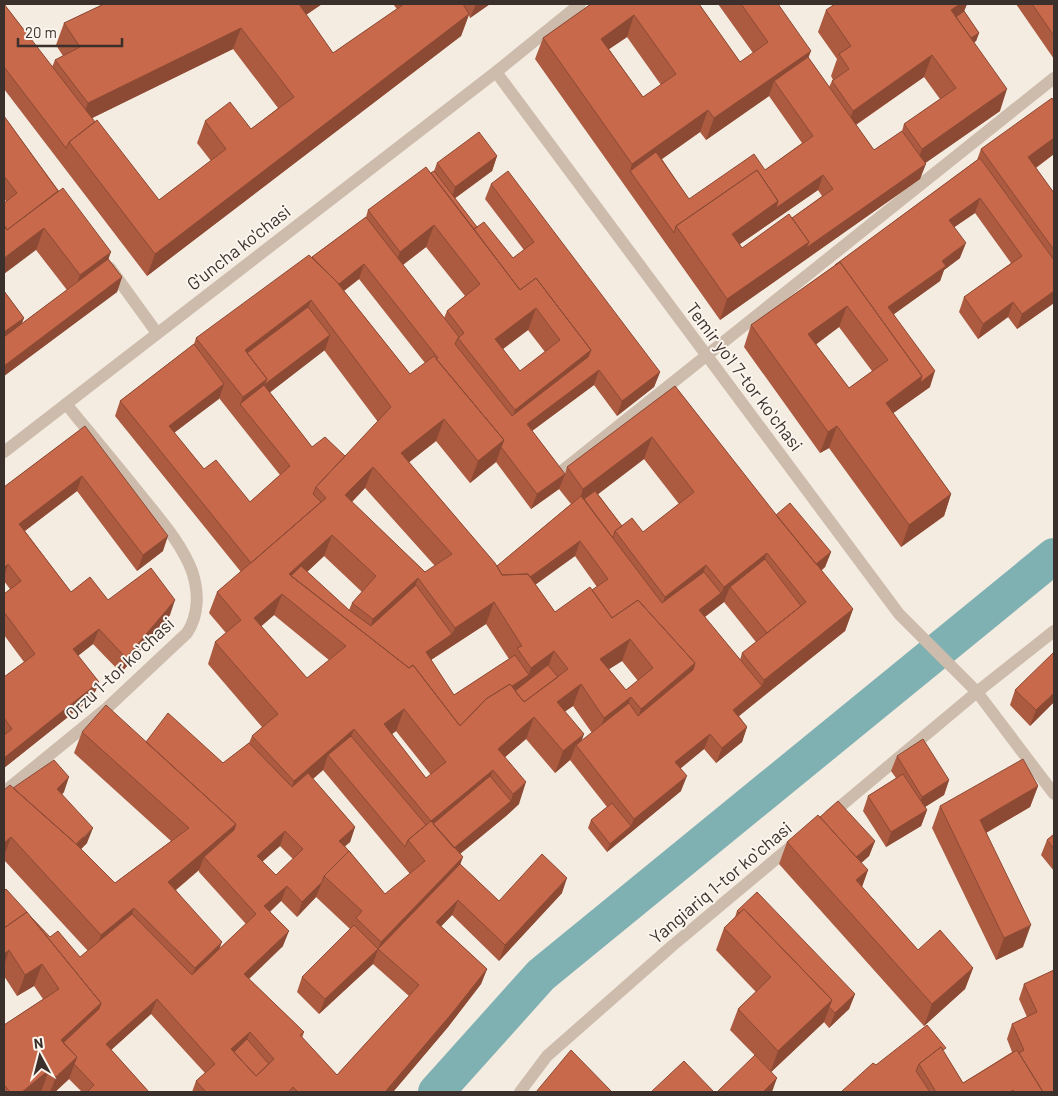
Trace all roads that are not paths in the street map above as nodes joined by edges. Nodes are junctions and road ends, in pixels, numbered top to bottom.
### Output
1 (580, 4) edge
2 (496, 72) junction
3 (1054, 78) edge
4 (100, 254) edge
5 (157, 333) junction
6 (706, 356) junction
7 (66, 404) junction
8 (4, 452) edge
9 (562, 471) edge
10 (1054, 631) edge
11 (977, 692) junction
12 (4, 792) edge
13 (1054, 794) edge
14 (520, 1092) edge

1 - 2 street, G'uncha ko'chasi
2 - 5 street, G'uncha ko'chasi
2 - 6 street, Temir yoʻl 7-tor koʻchasi
3 - 6 street
4 - 5 street
5 - 7 street, G'uncha ko'chasi
6 - 9 street
6 - 11 street, Temir yoʻl 7-tor koʻchasi
7 - 8 street, G'uncha ko'chasi
7 - 12 street, Orzu 1-tor koʻchasi
10 - 11 street, Yangiariq 1-tor koʻchasi
11 - 13 street, Temir yoʻl 7-tor koʻchasi
11 - 14 street, Yangiariq 1-tor koʻchasi

